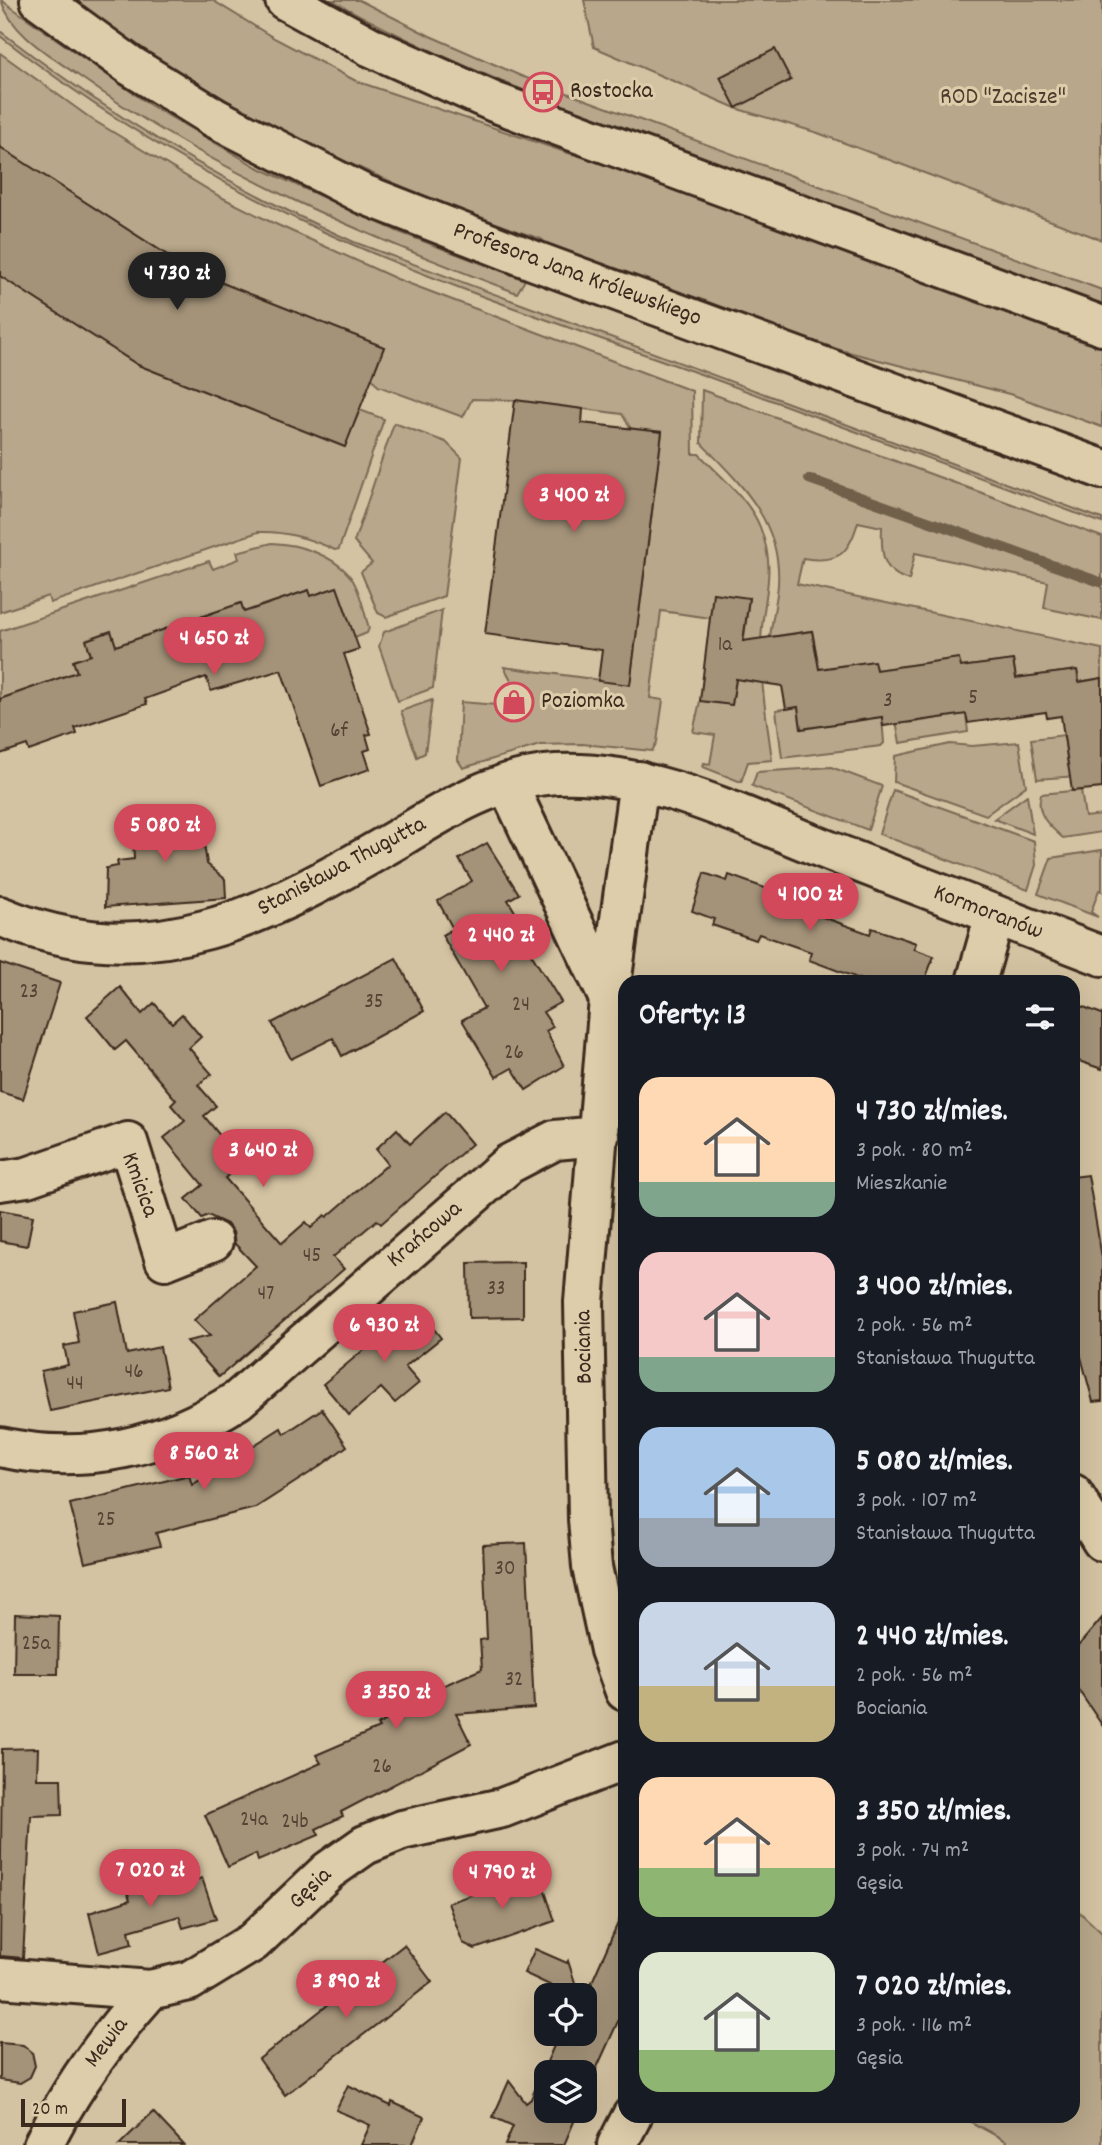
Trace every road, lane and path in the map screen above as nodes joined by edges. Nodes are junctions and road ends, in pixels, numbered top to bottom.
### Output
1 (40, 0) edge
2 (285, 0) edge
3 (66, 14) edge
4 (1102, 326) edge
5 (1102, 469) edge
6 (639, 782) junction
7 (507, 783) junction
8 (995, 915) junction
9 (0, 916) edge
10 (1102, 956) edge
11 (978, 975) edge
12 (609, 999) junction
13 (599, 1136) junction
14 (0, 1181) edge
15 (213, 1241) dead end
16 (0, 1447) edge
17 (1080, 1505) edge
18 (1102, 1541) edge
19 (618, 1668) edge
20 (618, 1763) edge
21 (0, 1978) edge
22 (150, 1990) junction
23 (628, 2123) edge
24 (45, 2140) edge
25 (617, 2145) edge

1 - 3 street, Profesora Jana Królewskiego
2 - 4 street
3 - 5 street, Profesora Jana Królewskiego
6 - 7 street, Stanisława Thugutta
6 - 8 street, Kormoranów
6 - 12 street, Bociania
7 - 9 street, Stanisława Thugutta
7 - 12 street, Bociania
8 - 10 street, Kormoranów
8 - 11 street
12 - 13 street, Bociania
13 - 16 street, Krańcowa
13 - 19 street, Bociania
14 - 15 street, Kmicica
17 - 18 street
20 - 22 street, Gęsia
21 - 22 street, Gęsia
22 - 24 street, Mewia
23 - 25 street

